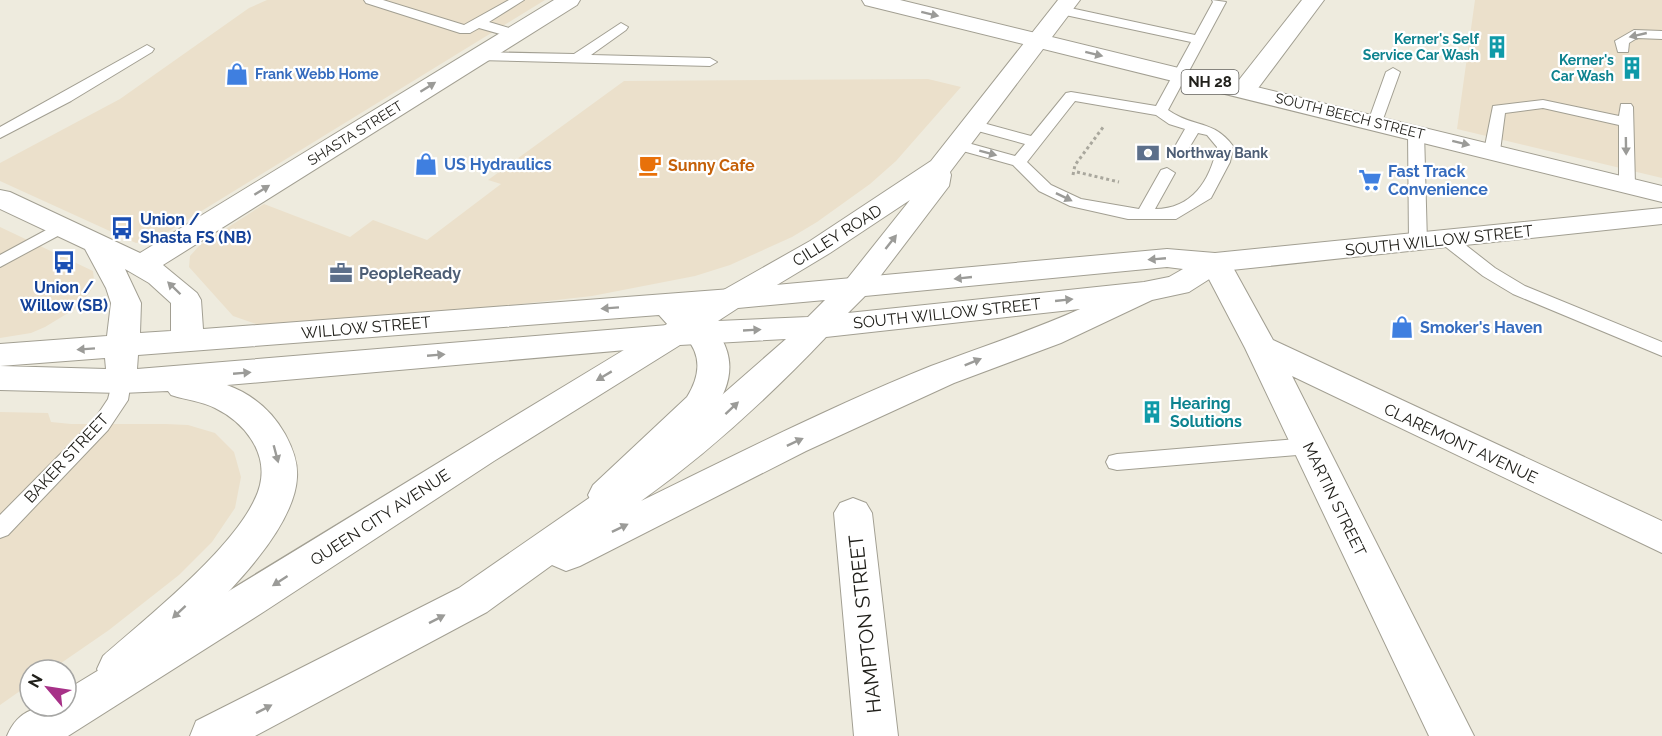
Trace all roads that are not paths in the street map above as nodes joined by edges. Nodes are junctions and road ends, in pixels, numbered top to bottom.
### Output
1 (370, 0) edge
2 (518, 0) edge
3 (569, 0) edge
4 (873, 0) edge
5 (1204, 0) edge
6 (1218, 0) edge
7 (1314, 0) edge
8 (1065, 5) edge
9 (478, 23) junction
10 (621, 27) dead end
11 (514, 34) junction
12 (1662, 35) edge
13 (1201, 38) junction
14 (1037, 41) junction
15 (147, 49) dead end
16 (1623, 49) dead end
17 (478, 56) junction
18 (576, 59) junction
19 (710, 62) dead end
20 (1393, 72) dead end
21 (1181, 75) junction
22 (1244, 90) junction
23 (1160, 111) junction
24 (1376, 122) junction
25 (1194, 126) junction
26 (1416, 132) junction
27 (0, 133) edge
28 (964, 135) junction
29 (1034, 142) junction
30 (1180, 150) dead end
31 (1492, 151) junction
32 (1019, 162) junction
33 (939, 167) junction
34 (1562, 168) junction
35 (1167, 173) dead end
36 (1627, 185) junction
37 (1662, 194) edge
38 (0, 198) edge
39 (1144, 214) junction
40 (1662, 216) edge
41 (1599, 223) junction
42 (61, 226) junction
43 (1448, 240) junction
44 (95, 242) junction
45 (1418, 243) junction
46 (0, 262) edge
47 (1215, 262) junction
48 (141, 265) junction
49 (855, 288) junction
50 (1144, 292) junction
51 (731, 299) junction
52 (680, 324) junction
53 (818, 327) junction
54 (187, 342) junction
55 (1261, 348) junction
56 (1662, 349) edge
57 (0, 356) edge
58 (121, 364) junction
59 (0, 378) edge
60 (1309, 446) junction
61 (1117, 462) dead end
62 (853, 513) dead end
63 (0, 529) edge
64 (1662, 538) edge
65 (534, 557) junction
66 (473, 600) junction
67 (82, 702) junction
68 (29, 736) edge
69 (212, 736) edge
70 (876, 736) edge
71 (1452, 736) edge

1 - 9 lane
2 - 9 lane
3 - 11 street, SHASTA STREET
4 -> 14 street, NH 28
5 - 13 lane
6 - 13 lane
7 - 22 street
8 - 13 lane
8 - 14 street, CILLEY ROAD
9 - 11 lane
10 - 18 lane
11 - 17 street, SHASTA STREET
12 -> 16 lane
13 - 21 lane
14 -> 21 street, SOUTH BEECH STREET / NH 28
14 - 28 street, CILLEY ROAD
15 - 27 lane
17 - 18 lane
48 -> 17 street, SHASTA STREET
18 - 19 lane
20 - 24 lane
21 - 22 street, SOUTH BEECH STREET / NH 28
21 - 23 lane
22 - 24 street, SOUTH BEECH STREET / NH 28
23 - 25 lane
23 - 29 lane
24 - 26 street, SOUTH BEECH STREET / NH 28
25 - 30 lane
25 - 39 lane
26 -> 31 street, SOUTH BEECH STREET / NH 28
26 - 45 lane
28 - 29 lane
28 -> 32 lane
28 - 33 street, CILLEY ROAD
29 - 32 lane
31 - 34 street, SOUTH BEECH STREET / NH 28
31 -> 36 lane
32 -> 39 lane
49 -> 33 street, CILLEY ROAD
33 - 51 street, CILLEY ROAD
34 - 36 street, SOUTH BEECH STREET / NH 28
34 - 41 street
35 - 39 lane
36 - 37 street, SOUTH BEECH STREET / NH 28
38 - 42 street
40 - 41 street, SOUTH WILLOW STREET
41 - 43 street, SOUTH WILLOW STREET
42 - 44 street
42 - 46 lane
43 - 45 street, SOUTH WILLOW STREET
43 - 56 lane
44 - 48 street
44 - 58 street
45 - 47 street, SOUTH WILLOW STREET
47 -> 49 street, SOUTH WILLOW STREET
47 - 50 street, SOUTH WILLOW STREET
47 - 55 street, MARTIN STREET
54 -> 48 street
49 - 51 street, SOUTH WILLOW STREET
49 - 53 street
53 -> 50 street, SOUTH WILLOW STREET
66 -> 50 street
51 - 52 street, WILLOW STREET
52 -> 53 street, SOUTH WILLOW STREET
52 -> 54 street, WILLOW STREET
58 -> 52 street, WILLOW STREET
52 - 65 street
52 -> 67 street, QUEEN CITY AVENUE
65 -> 53 street
54 - 58 street, WILLOW STREET
55 - 60 street, MARTIN STREET
55 - 64 street, CLAREMONT AVENUE
58 -> 57 street, WILLOW STREET
58 - 59 street, WILLOW STREET
58 - 63 lane, BAKER STREET
58 -> 67 street
60 - 61 lane
60 - 71 street, MARTIN STREET
62 - 70 street, HAMPTON STREET
65 - 66 street
69 -> 66 street
67 - 68 street, QUEEN CITY AVENUE

